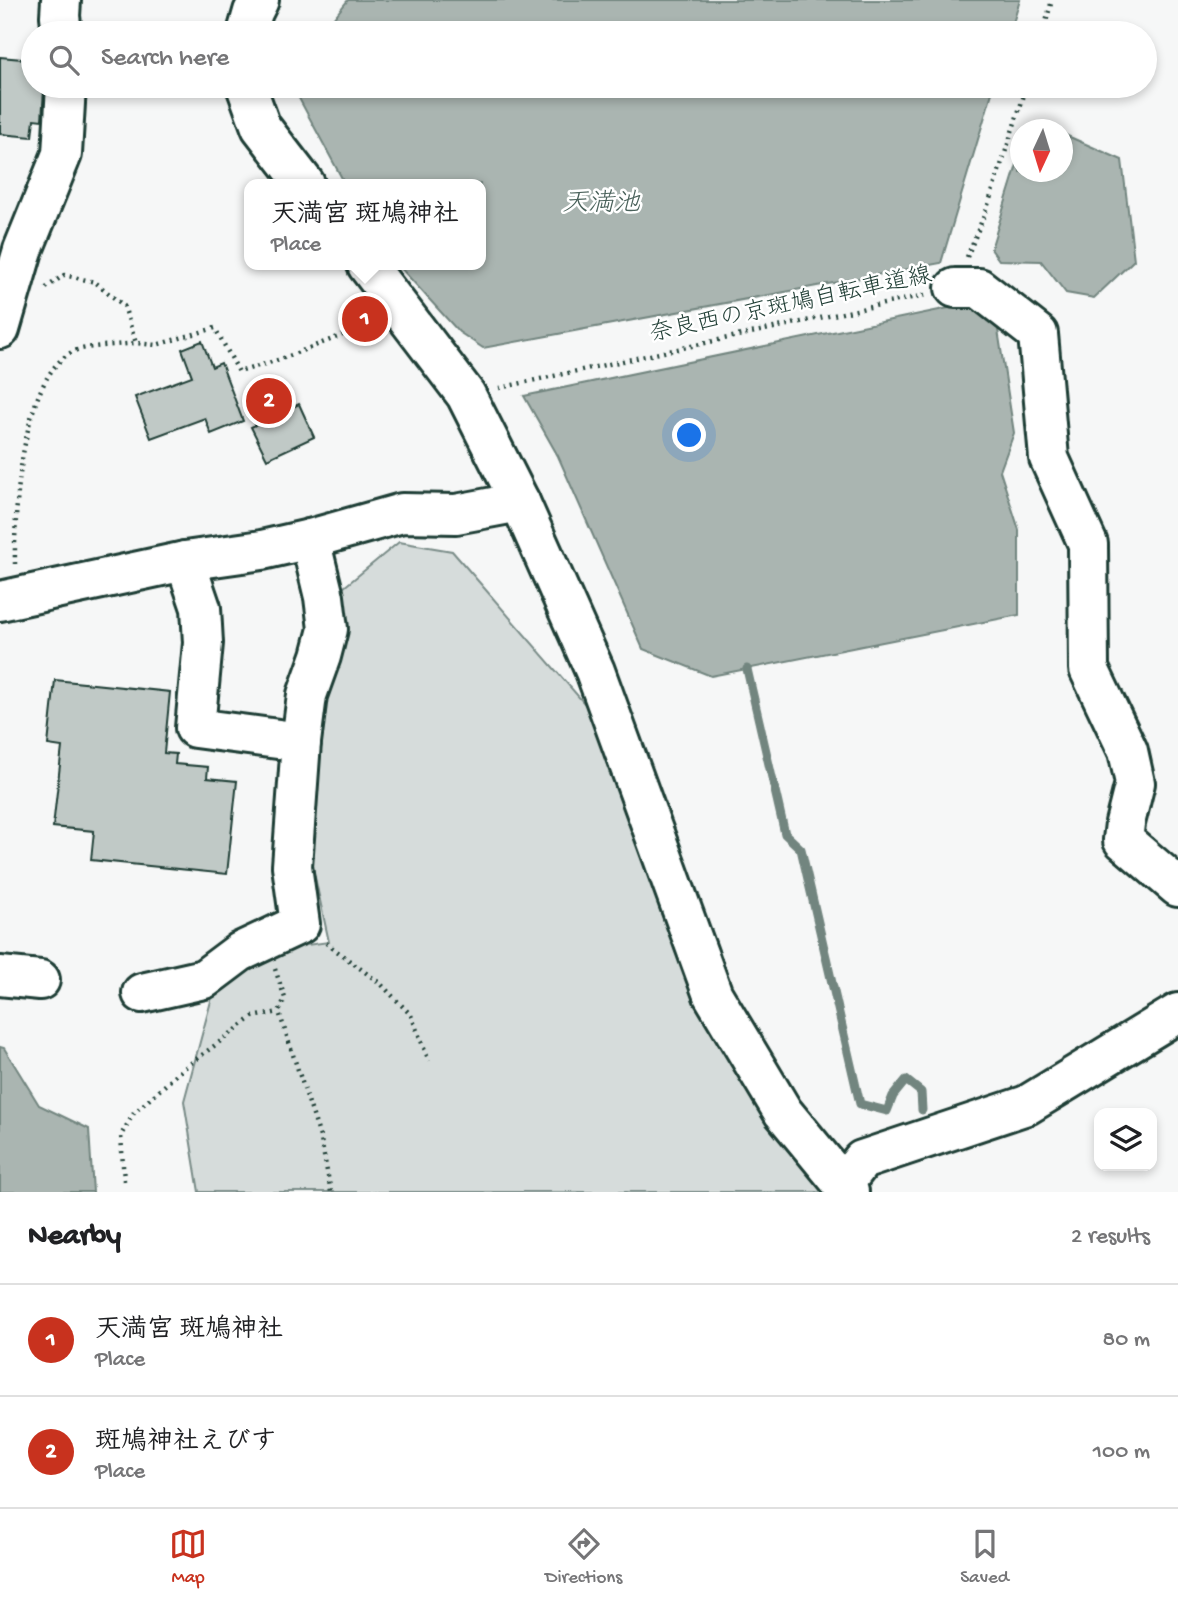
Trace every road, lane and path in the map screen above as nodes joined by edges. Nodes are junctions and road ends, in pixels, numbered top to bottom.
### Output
1 (61, 0) edge
2 (259, 0) edge
3 (1052, 0) edge
4 (61, 21) edge
5 (250, 21) edge
6 (1046, 21) edge
7 (65, 98) edge
8 (250, 98) edge
9 (1023, 98) edge
10 (301, 179) edge
11 (371, 270) edge
12 (955, 288) junction
13 (3, 319) edge
14 (360, 330) dead end
15 (136, 343) junction
16 (466, 395) junction
17 (520, 502) junction
18 (310, 539) junction
19 (185, 561) junction
20 (8, 598) edge
21 (301, 742) junction
22 (1178, 887) edge
23 (300, 925) junction
24 (265, 942) junction
25 (0, 976) edge
26 (40, 980) dead end
27 (142, 993) dead end
28 (279, 1012) junction
29 (1178, 1013) edge
30 (429, 1061) dead end
31 (124, 1181) dead end
32 (845, 1189) edge
33 (331, 1192) edge

1 - 4 street
2 - 5 street
3 - 6 path
7 - 13 street
8 - 10 street
9 - 12 path, 奈良西の京斑鳩自転車道線
11 - 16 street
12 - 16 path, 奈良西の京斑鳩自転車道線
12 - 22 street
13 - 15 path
14 - 15 path
15 - 20 path
16 - 17 street
17 - 18 street
17 - 32 street
18 - 19 street
18 - 21 street
19 - 20 street
19 - 21 street
21 - 23 street
23 - 24 street
23 - 30 path
24 - 27 street
24 - 28 path
25 - 26 street
28 - 31 path
28 - 33 path
29 - 32 street

